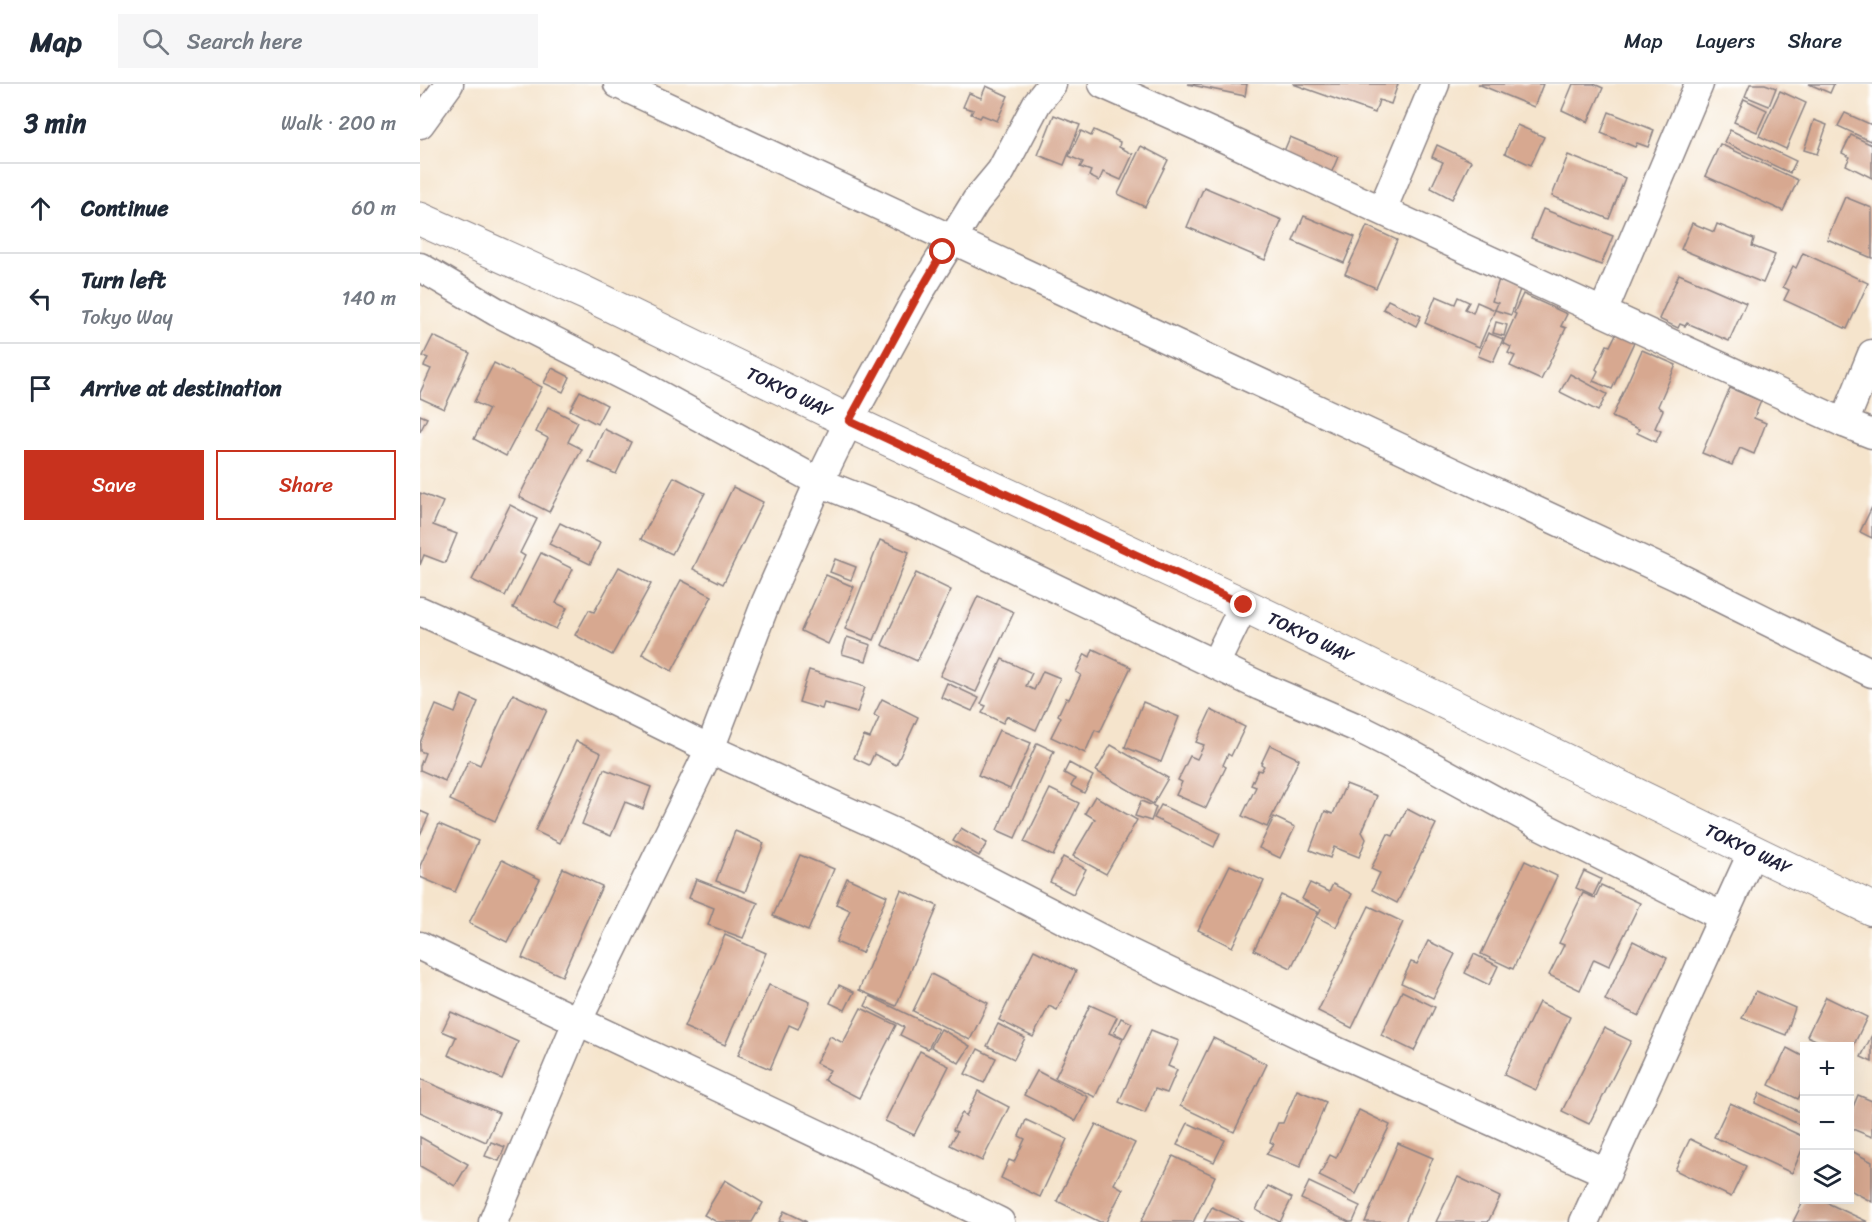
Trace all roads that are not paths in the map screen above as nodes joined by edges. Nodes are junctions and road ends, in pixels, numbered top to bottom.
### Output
1 (449, 84) edge
2 (618, 84) edge
3 (1052, 84) edge
4 (1103, 84) edge
5 (1435, 84) edge
6 (1699, 84) edge
7 (420, 124) edge
8 (1382, 210) junction
9 (420, 219) edge
10 (951, 240) junction
11 (420, 267) edge
12 (1604, 312) junction
13 (1872, 354) edge
14 (849, 421) junction
15 (1844, 423) junction
16 (1872, 434) edge
17 (819, 482) junction
18 (1244, 605) junction
19 (420, 611) edge
20 (1215, 664) junction
21 (1872, 673) edge
22 (710, 749) junction
23 (1753, 851) junction
24 (1872, 909) edge
25 (1723, 917) junction
26 (420, 946) edge
27 (577, 1022) junction
28 (1607, 1173) junction
29 (493, 1222) edge
30 (1000, 1222) edge
31 (1584, 1222) edge

1 - 7 street
2 - 10 street
3 - 10 street
4 - 8 street
5 - 8 street
6 - 12 street
8 - 12 street
9 - 14 main road, TOKYO WAY
10 - 14 street
10 - 21 street
11 - 17 street
12 - 15 street
13 - 15 street
14 - 17 street
14 - 18 main road, TOKYO WAY
15 - 16 street
17 - 20 street
17 - 22 street
18 - 20 street
18 - 23 main road, TOKYO WAY
19 - 22 street
20 - 25 street
22 - 27 street
22 - 28 street
23 - 24 main road, TOKYO WAY
23 - 25 street
25 - 28 street
26 - 27 street
27 - 29 street
27 - 30 street
28 - 31 street

